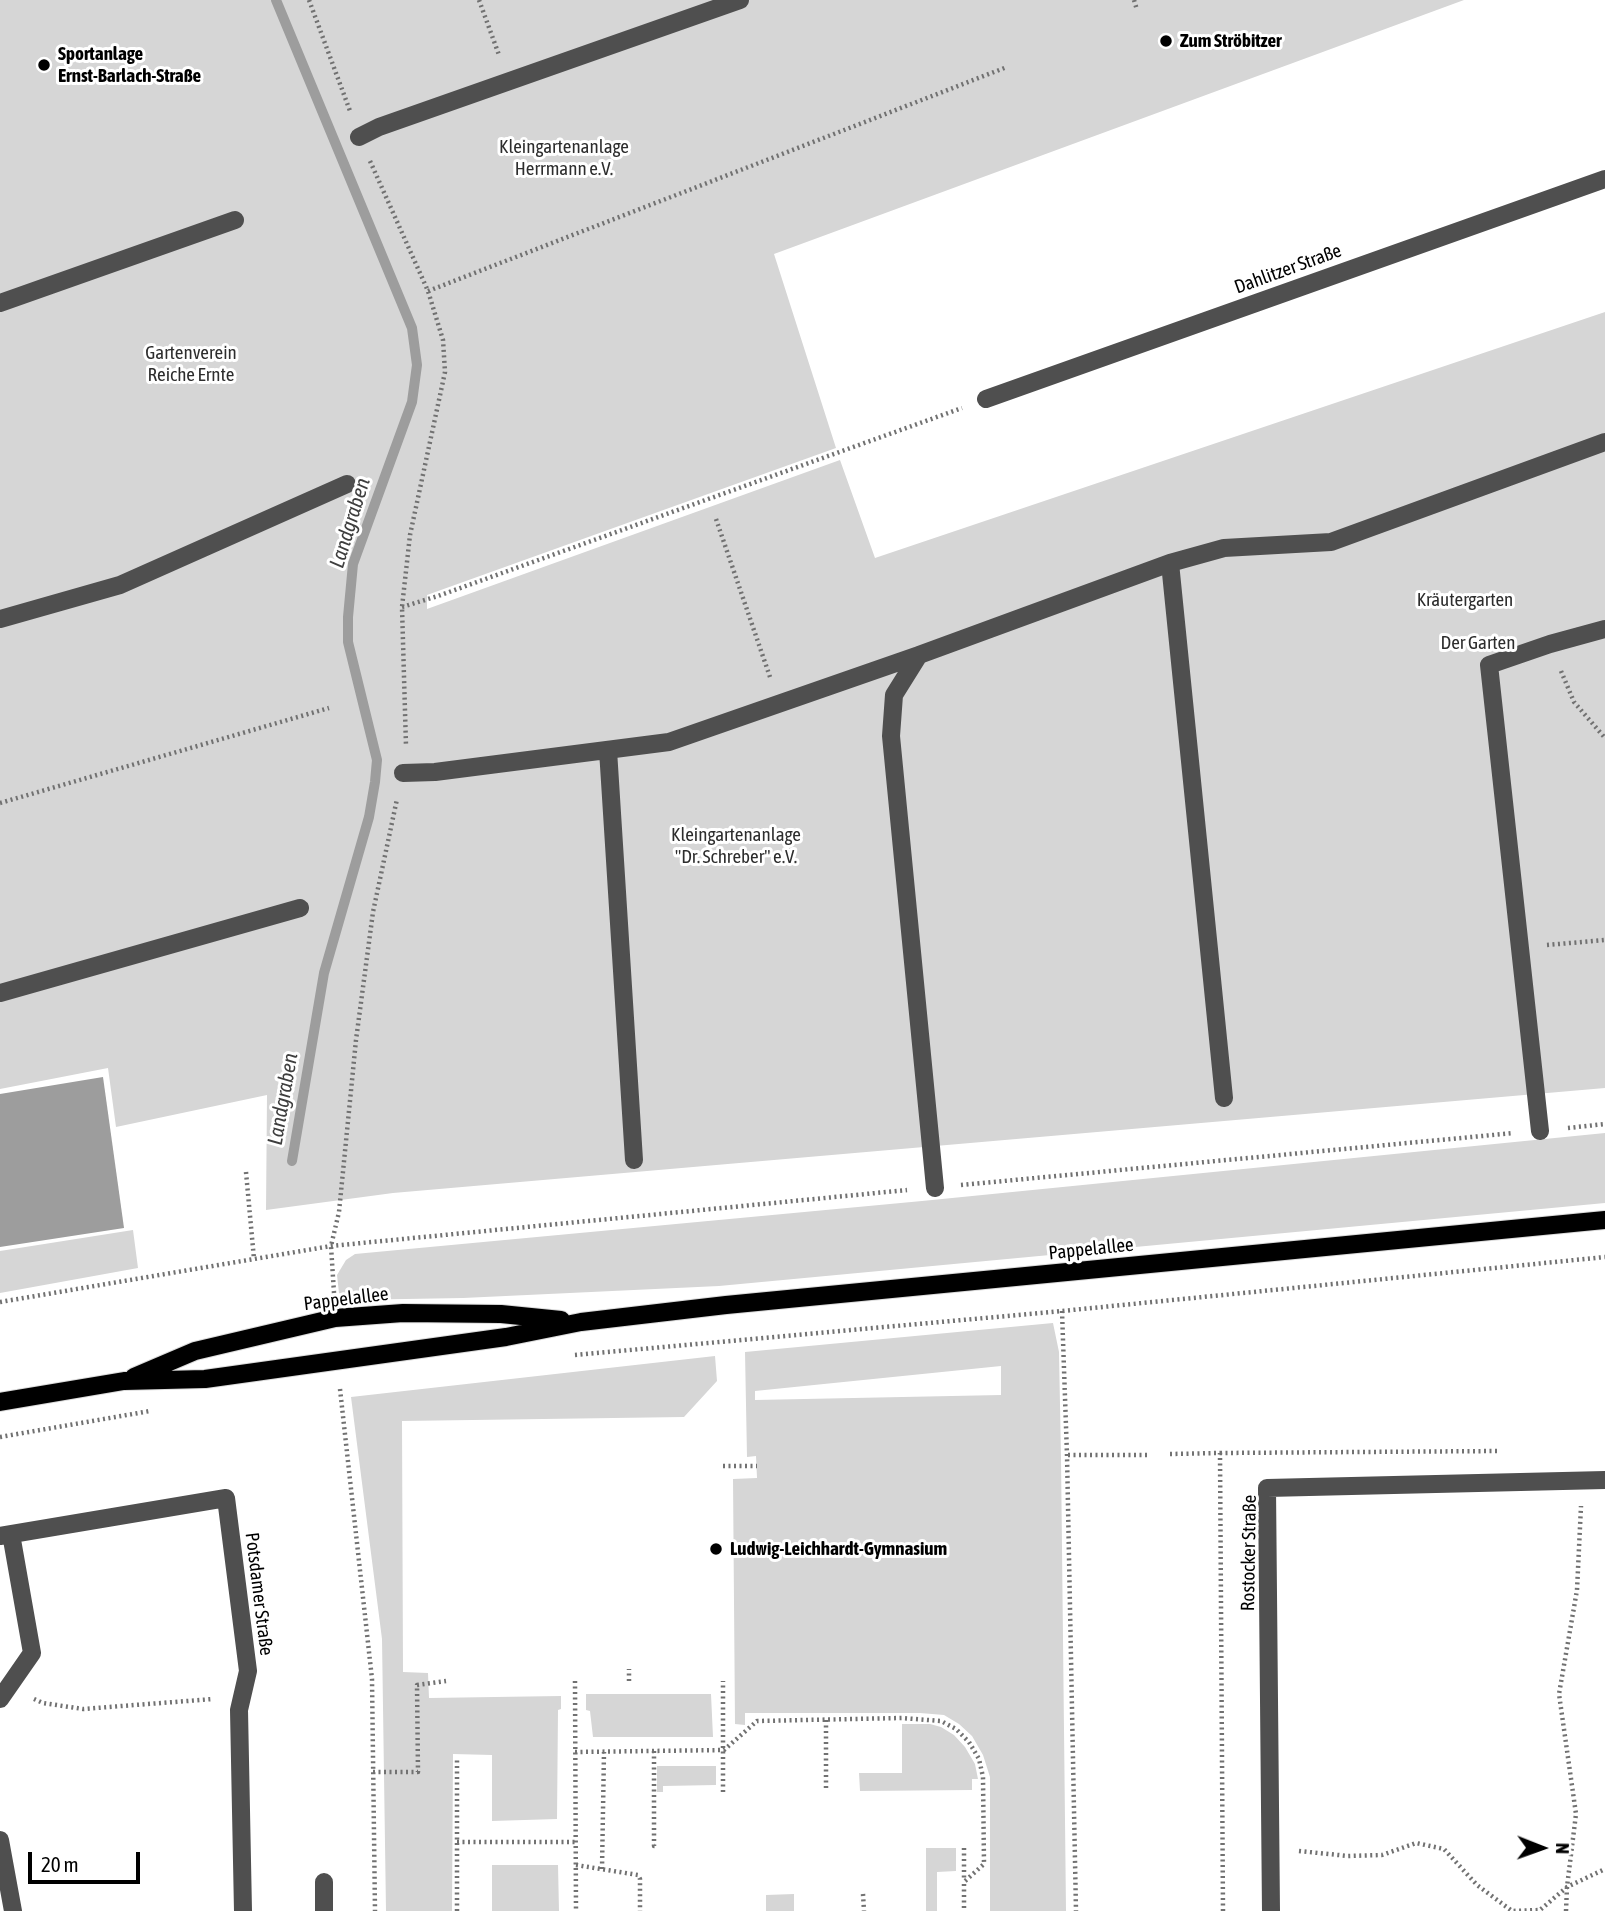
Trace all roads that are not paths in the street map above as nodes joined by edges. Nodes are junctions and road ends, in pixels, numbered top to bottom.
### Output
1 (740, 0) edge
2 (359, 137) road end
3 (1605, 179) edge
4 (235, 220) dead end
5 (0, 303) edge
6 (986, 399) road end
7 (1605, 442) edge
8 (347, 484) dead end
9 (1170, 563) junction
10 (0, 619) edge
11 (1605, 629) edge
12 (919, 655) junction
13 (608, 750) junction
14 (403, 773) road end
15 (300, 908) dead end
16 (0, 993) edge
17 (1224, 1098) dead end
18 (1540, 1130) road end
19 (635, 1160) dead end
20 (935, 1188) road end
21 (1605, 1220) edge
22 (581, 1322) junction
23 (124, 1381) junction
24 (0, 1402) edge
25 (1605, 1480) edge
26 (6, 1535) edge
27 (4, 1694) edge
28 (0, 1840) edge
29 (324, 1882) dead end
30 (13, 1911) edge
31 (243, 1911) edge
32 (324, 1911) edge
33 (1271, 1911) edge

1 - 2 street
3 - 6 street, Dahlitzer Straße
4 - 5 street
7 - 9 street
8 - 10 street
9 - 12 street
9 - 17 street
11 - 18 street
12 - 13 street
12 - 20 street
13 - 14 street
13 - 19 street
15 - 16 street
21 - 22 main road, Pappelallee
22 - 23 main road, Pappelallee
22 - 23 main road, Pappelallee
23 - 24 main road, Pappelallee
25 - 33 street, Rostocker Straße
26 - 27 street, Potsdamer Straße
26 - 31 street, Potsdamer Straße
28 - 30 street
29 - 32 street

